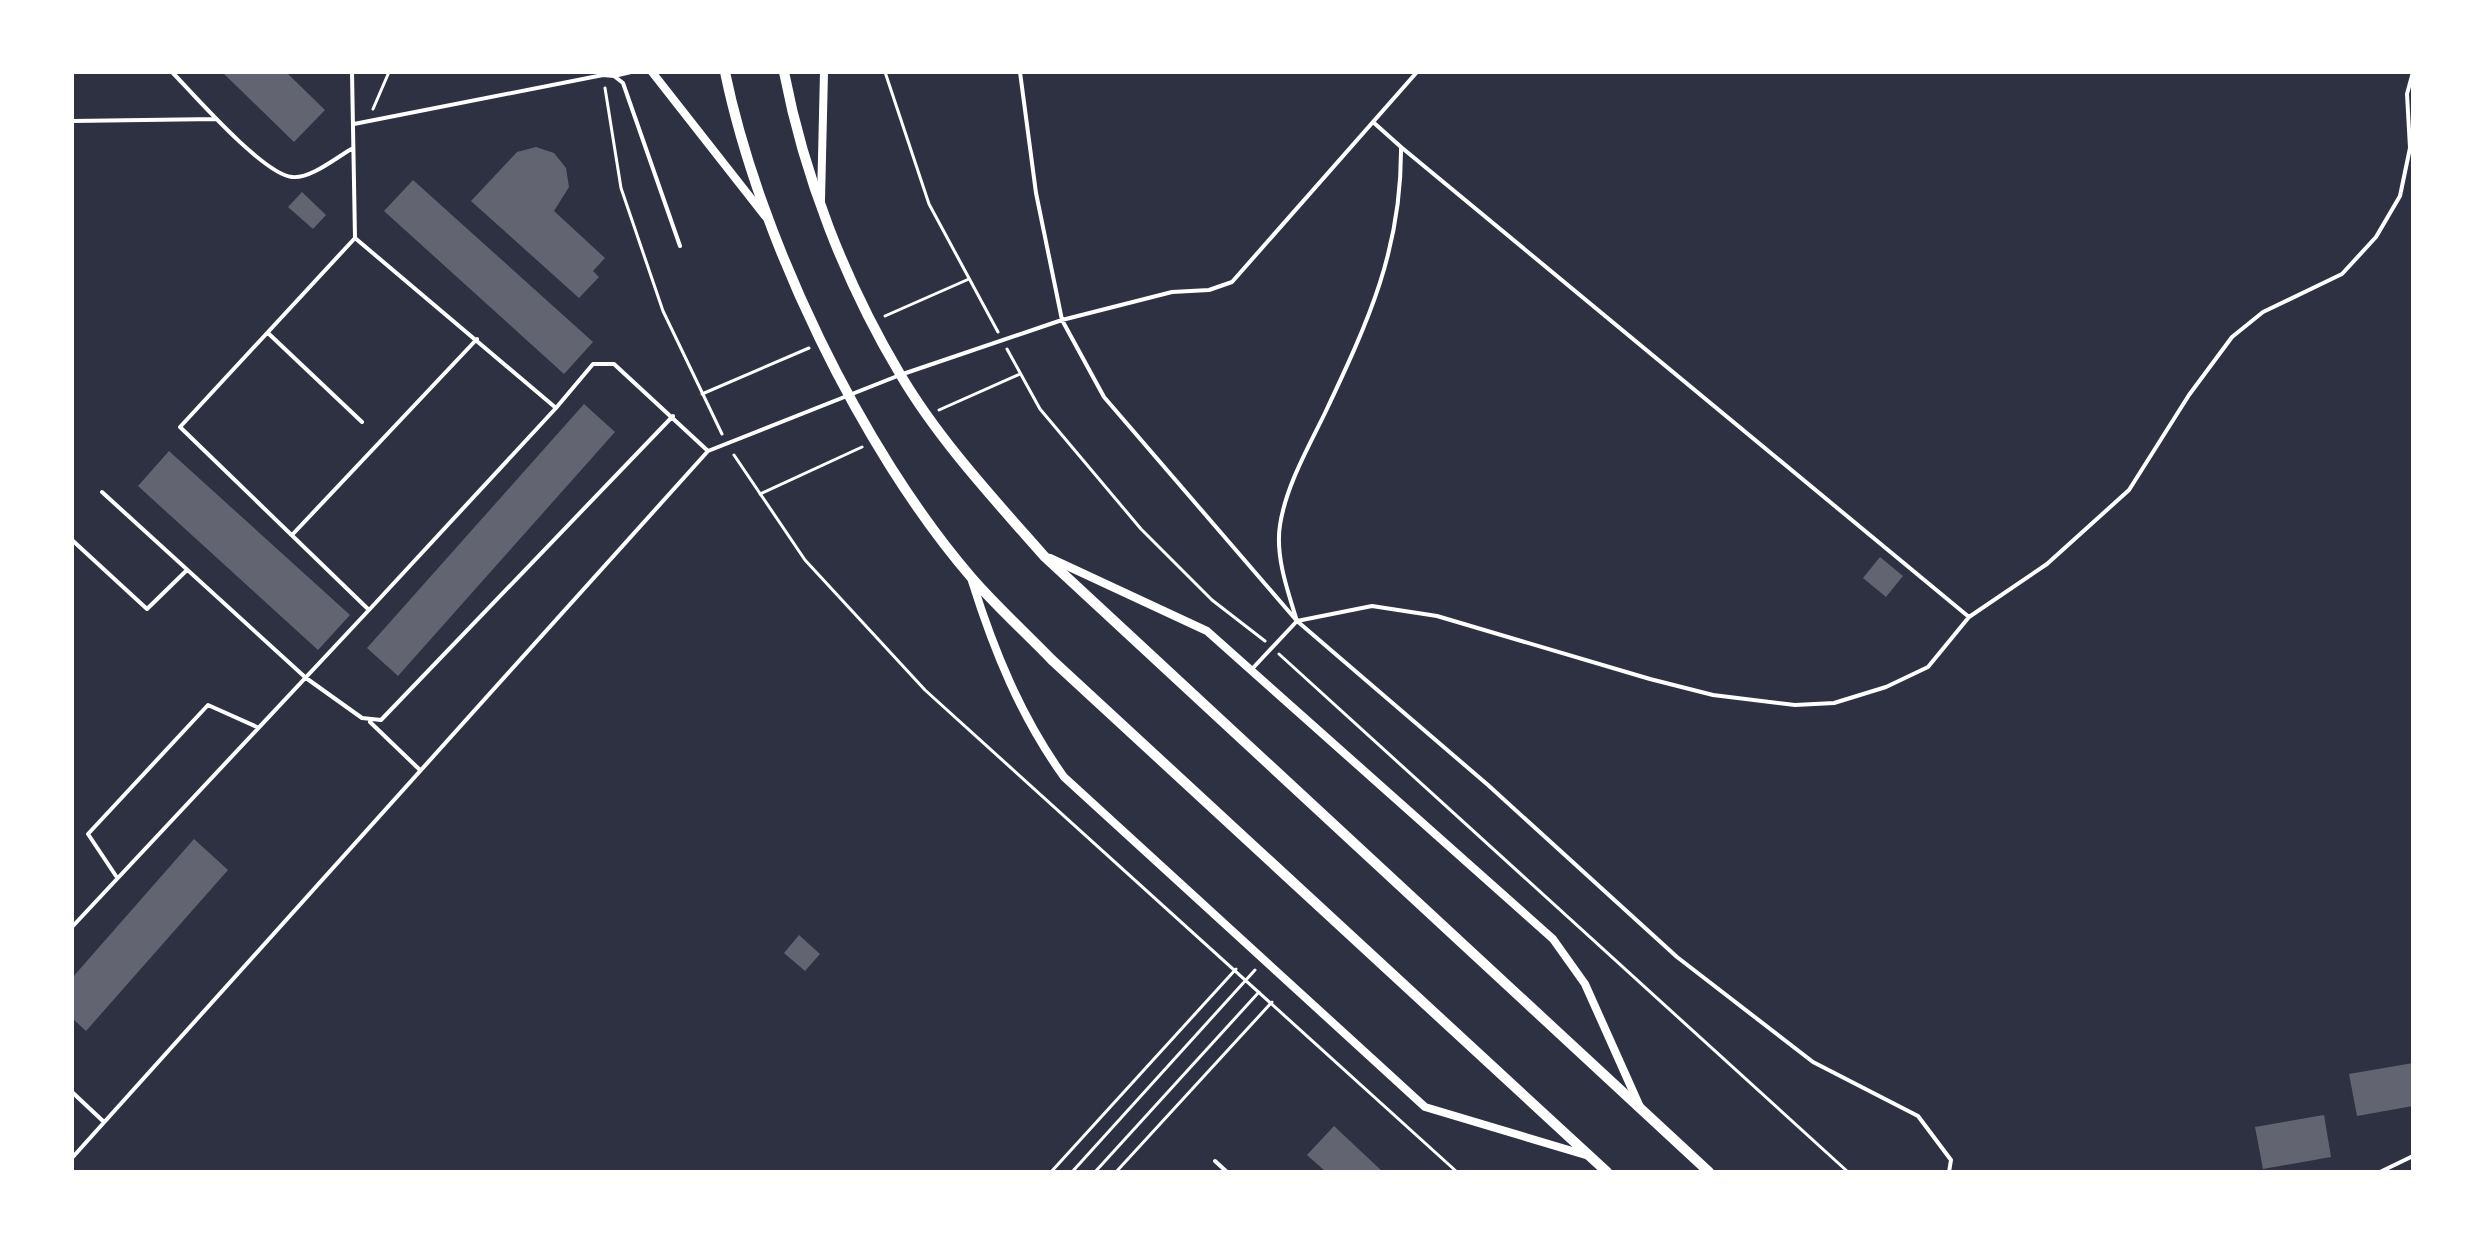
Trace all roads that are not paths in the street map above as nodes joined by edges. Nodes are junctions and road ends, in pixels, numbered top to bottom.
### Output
1 (172, 72) edge
2 (352, 72) edge
3 (631, 72) edge
4 (652, 72) edge
5 (725, 72) edge
6 (784, 72) edge
7 (824, 72) edge
8 (1020, 72) edge
9 (1417, 72) edge
10 (2413, 72) edge
11 (614, 76) junction
12 (216, 119) junction
13 (72, 121) edge
14 (1373, 122) junction
15 (354, 124) junction
16 (1401, 147) junction
17 (353, 148) junction
18 (821, 205) junction
19 (766, 217) junction
20 (355, 238) junction
21 (680, 246) dead end
22 (1062, 320) junction
23 (268, 333) junction
24 (477, 339) junction
25 (900, 375) junction
26 (851, 396) junction
27 (556, 408) junction
28 (673, 416) junction
29 (362, 422) dead end
30 (708, 451) junction
31 (102, 492) dead end
32 (291, 535) junction
33 (72, 540) edge
34 (1044, 556) junction
35 (187, 570) junction
36 (971, 577) junction
37 (369, 610) junction
38 (1969, 617) junction
39 (1297, 621) junction
40 (1251, 671) junction
41 (306, 678) junction
42 (370, 722) junction
43 (257, 727) junction
44 (420, 770) junction
45 (116, 876) junction
46 (72, 927) edge
47 (72, 1092) edge
48 (1641, 1107) junction
49 (104, 1122) junction
50 (1589, 1156) junction
51 (2413, 1156) edge
52 (72, 1158) edge
53 (1215, 1161) dead end
54 (1603, 1171) edge
55 (1227, 1172) edge
56 (1709, 1172) edge
57 (1949, 1172) edge
58 (2380, 1172) edge

1 - 12 lane
2 - 15 lane
3 - 11 lane
4 - 19 street
5 - 19 street
6 - 18 street
7 - 18 street
8 - 22 lane
9 - 14 lane
10 - 38 lane
11 - 15 lane
11 - 21 lane
12 - 13 lane
12 - 17 lane
14 - 16 lane
14 - 22 lane
15 - 17 lane
16 - 38 lane
16 - 39 lane
17 - 20 lane
18 - 25 street
19 - 26 street
20 - 23 lane
20 - 24 lane
22 - 25 lane
22 - 39 lane
23 - 29 lane
23 - 32 lane
24 - 27 lane
24 - 32 lane
25 - 26 lane
25 - 34 street
26 - 30 lane
26 - 36 street
27 - 28 lane
27 - 37 lane
28 - 30 lane
28 - 42 lane
30 - 44 lane
31 - 35 lane
32 - 37 lane
33 - 35 lane
34 - 40 street
34 - 48 street
35 - 41 lane
36 - 50 street
36 - 50 street
37 - 41 lane
38 - 39 lane
39 - 40 lane
39 - 57 lane
40 - 48 street
41 - 42 lane
41 - 43 lane
42 - 44 lane
43 - 45 lane
43 - 45 lane
44 - 49 lane
45 - 46 lane
47 - 49 lane
48 - 56 street
49 - 52 lane
50 - 54 street
51 - 58 lane
53 - 55 lane

